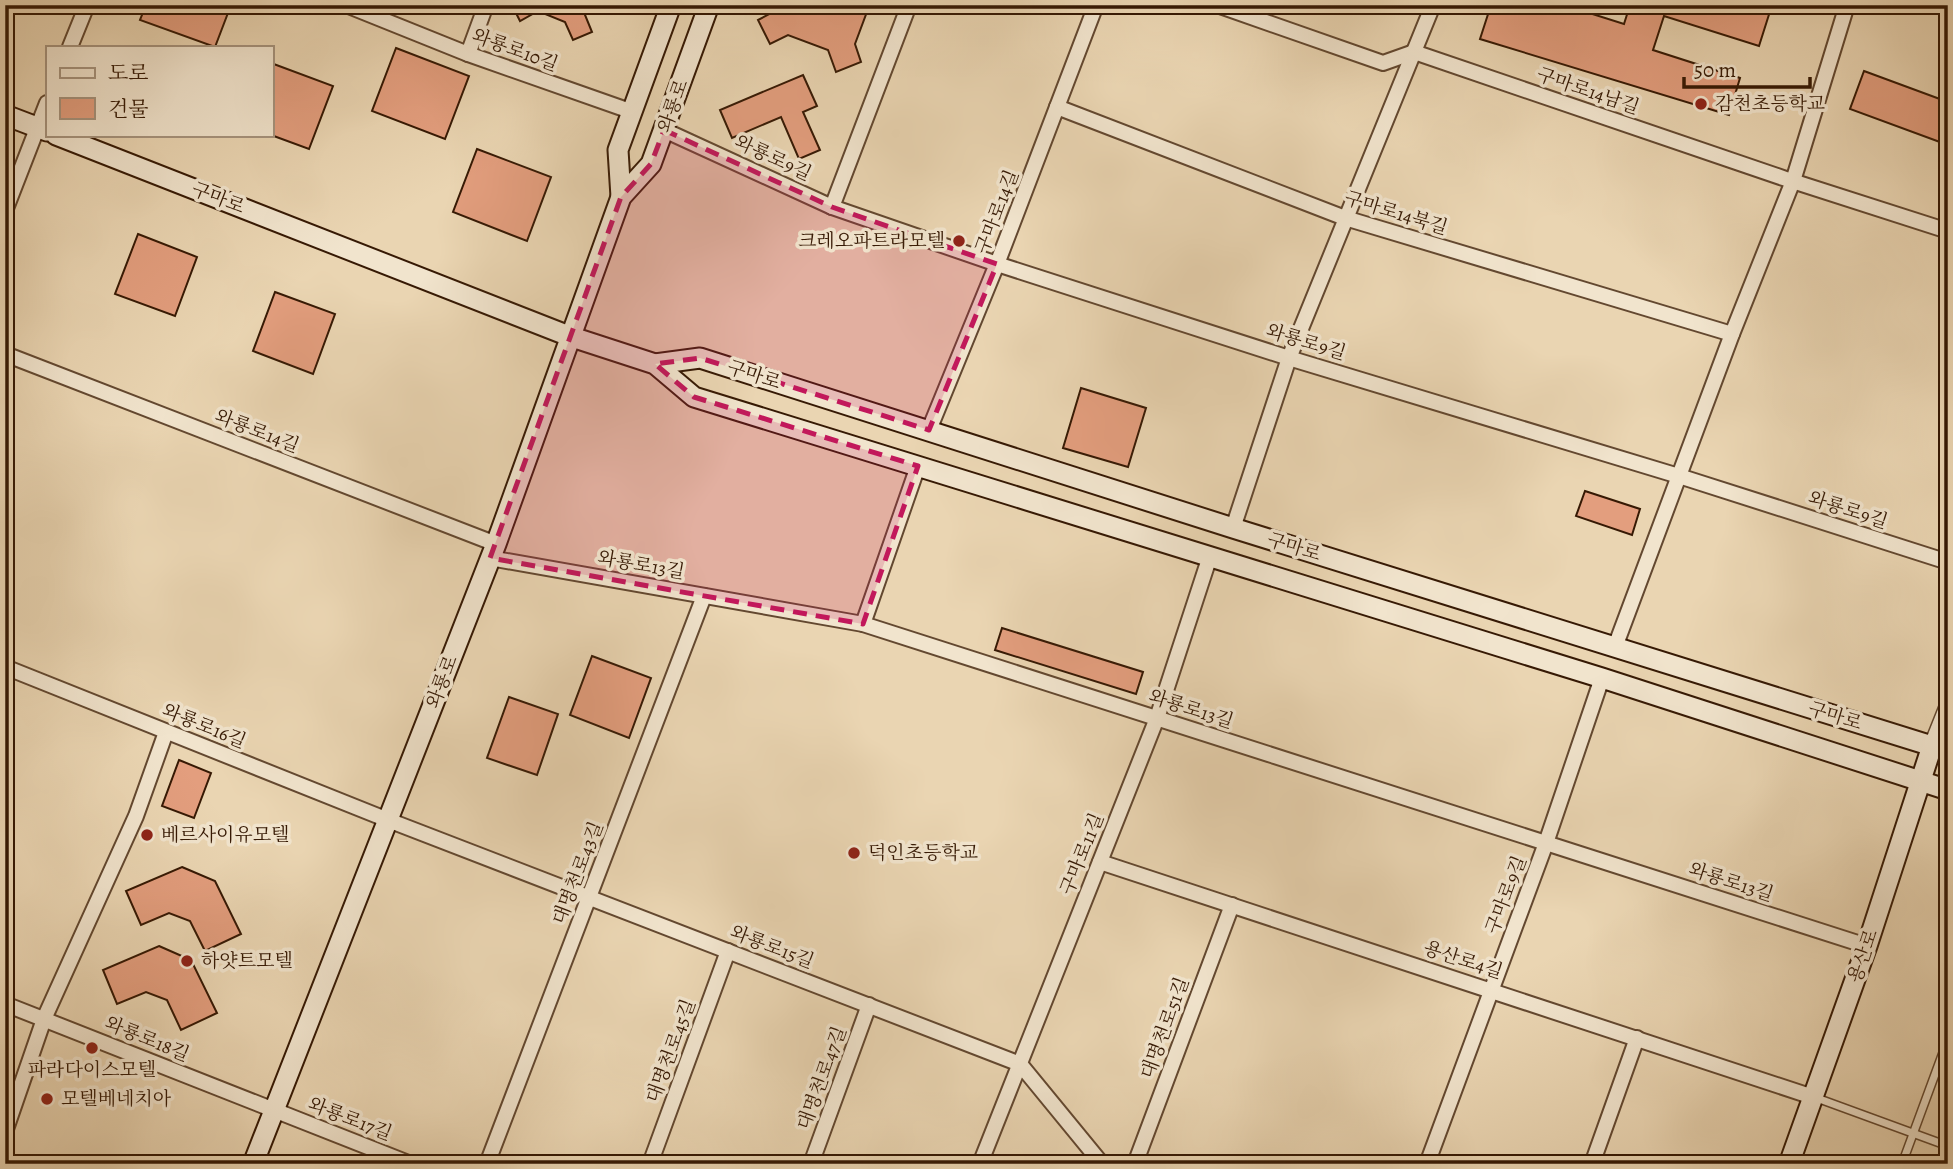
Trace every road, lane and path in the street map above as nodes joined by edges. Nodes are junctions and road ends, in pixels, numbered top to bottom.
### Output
1 (87, 5) edge
2 (346, 5) edge
3 (486, 5) edge
4 (671, 5) edge
5 (709, 5) edge
6 (909, 5) edge
7 (1096, 5) edge
8 (1217, 5) edge
9 (1433, 5) edge
10 (1847, 5) edge
11 (70, 46) edge
12 (1414, 52) junction
13 (468, 54) junction
14 (1057, 107) junction
15 (46, 108) edge
16 (633, 112) junction
17 (5, 115) edge
18 (42, 129) edge
19 (664, 130) junction
20 (59, 136) edge
21 (1793, 181) junction
22 (621, 197) junction
23 (832, 207) junction
24 (5, 211) edge
25 (1345, 218) junction
26 (1948, 231) edge
27 (998, 264) junction
28 (1732, 334) junction
29 (569, 335) junction
30 (5, 354) edge
31 (1289, 358) junction
32 (655, 364) junction
33 (929, 430) junction
34 (918, 466) junction
35 (1679, 476) junction
36 (1233, 528) junction
37 (493, 551) junction
38 (1210, 556) junction
39 (1948, 562) edge
40 (704, 596) junction
41 (863, 624) junction
42 (1615, 647) junction
43 (5, 667) edge
44 (1602, 678) junction
45 (1948, 706) edge
46 (1157, 718) junction
47 (166, 732) junction
48 (1940, 749) edge
49 (1920, 781) junction
50 (1948, 790) edge
51 (388, 820) junction
52 (1546, 843) junction
53 (1100, 862) junction
54 (590, 897) junction
55 (1232, 905) junction
56 (1867, 946) junction
57 (729, 951) junction
58 (1491, 990) junction
59 (5, 1004) edge
60 (869, 1005) junction
61 (44, 1019) junction
62 (1637, 1038) junction
63 (1948, 1038) edge
64 (1020, 1064) junction
65 (1813, 1097) junction
66 (274, 1110) junction
67 (5, 1132) edge
68 (1914, 1132) junction
69 (1948, 1146) edge
70 (253, 1164) edge
71 (411, 1164) edge
72 (487, 1164) edge
73 (650, 1164) edge
74 (811, 1164) edge
75 (980, 1164) edge
76 (1102, 1164) edge
77 (1135, 1164) edge
78 (1427, 1164) edge
79 (1592, 1164) edge
80 (1789, 1164) edge
81 (1902, 1164) edge

1 - 11 street
2 - 13 street, 와룡로10길
3 - 13 street
4 - 16 main road, 와룡로
5 - 19 main road, 와룡로
6 - 23 street
7 - 14 street, 구마로14길
8 - 12 street
9 - 12 street
10 - 21 street
12 - 21 street, 구마로14남길
12 - 25 street
13 - 16 street, 와룡로10길
14 - 25 street, 구마로14북길
14 - 27 street, 구마로14길
15 - 18 street
16 - 22 main road, 와룡로
17 - 18 main road
18 - 24 street
19 - 22 main road, 와룡로
19 - 23 street, 와룡로9길
20 - 29 main road, 구마로
21 - 26 street, 구마로14남길
21 - 28 street
22 - 29 main road, 와룡로
23 - 27 street, 와룡로9길
25 - 28 street, 구마로14북길
25 - 31 street
27 - 31 street, 와룡로9길
27 - 33 street, 구마로14길
28 - 35 street
29 - 32 main road, 구마로
29 - 37 main road, 와룡로
30 - 37 street, 와룡로14길
31 - 35 street, 와룡로9길
31 - 36 street
32 - 33 main road, 구마로
32 - 34 main road, 구마로
33 - 36 main road, 구마로
34 - 38 main road, 구마로
34 - 41 street
35 - 39 street, 와룡로9길
35 - 42 street
36 - 42 main road, 구마로
37 - 40 street, 와룡로13길
37 - 51 main road, 와룡로
38 - 44 main road, 구마로
38 - 46 street, 구마로11길
40 - 41 street, 와룡로13길
40 - 54 street, 대명천로43길
41 - 46 street, 와룡로13길
42 - 48 main road, 구마로
43 - 47 street, 와룡로16길
44 - 49 main road, 구마로
44 - 52 street, 구마로9길
45 - 48 street
46 - 52 street, 와룡로13길
46 - 53 street, 구마로11길
47 - 51 street, 와룡로16길
47 - 61 street
48 - 49 main road, 용산로
49 - 50 main road, 구마로
49 - 56 main road, 용산로
51 - 54 street, 와룡로15길
51 - 66 main road, 와룡로
52 - 56 street, 와룡로13길
52 - 58 street, 구마로9길
53 - 55 street, 용산로4길
53 - 64 street, 구마로11길
54 - 57 street, 와룡로15길
54 - 72 street, 대명천로43길
55 - 58 street, 용산로4길
55 - 77 street, 대명천로51길
56 - 65 main road, 용산로
57 - 60 street, 와룡로15길
57 - 73 street, 대명천로45길
58 - 62 street, 용산로4길
58 - 78 street, 구마로9길
59 - 61 street, 와룡로18길
60 - 64 street, 와룡로15길
60 - 74 street, 대명천로47길
61 - 66 street, 와룡로18길
61 - 67 street
62 - 65 street, 용산로4길
62 - 79 street
63 - 68 lane
64 - 75 street, 구마로11길
64 - 76 street, 와룡로15길
65 - 68 lane
65 - 80 main road, 용산로
66 - 70 main road, 와룡로
66 - 71 street, 와룡로17길
68 - 69 lane
68 - 81 lane

